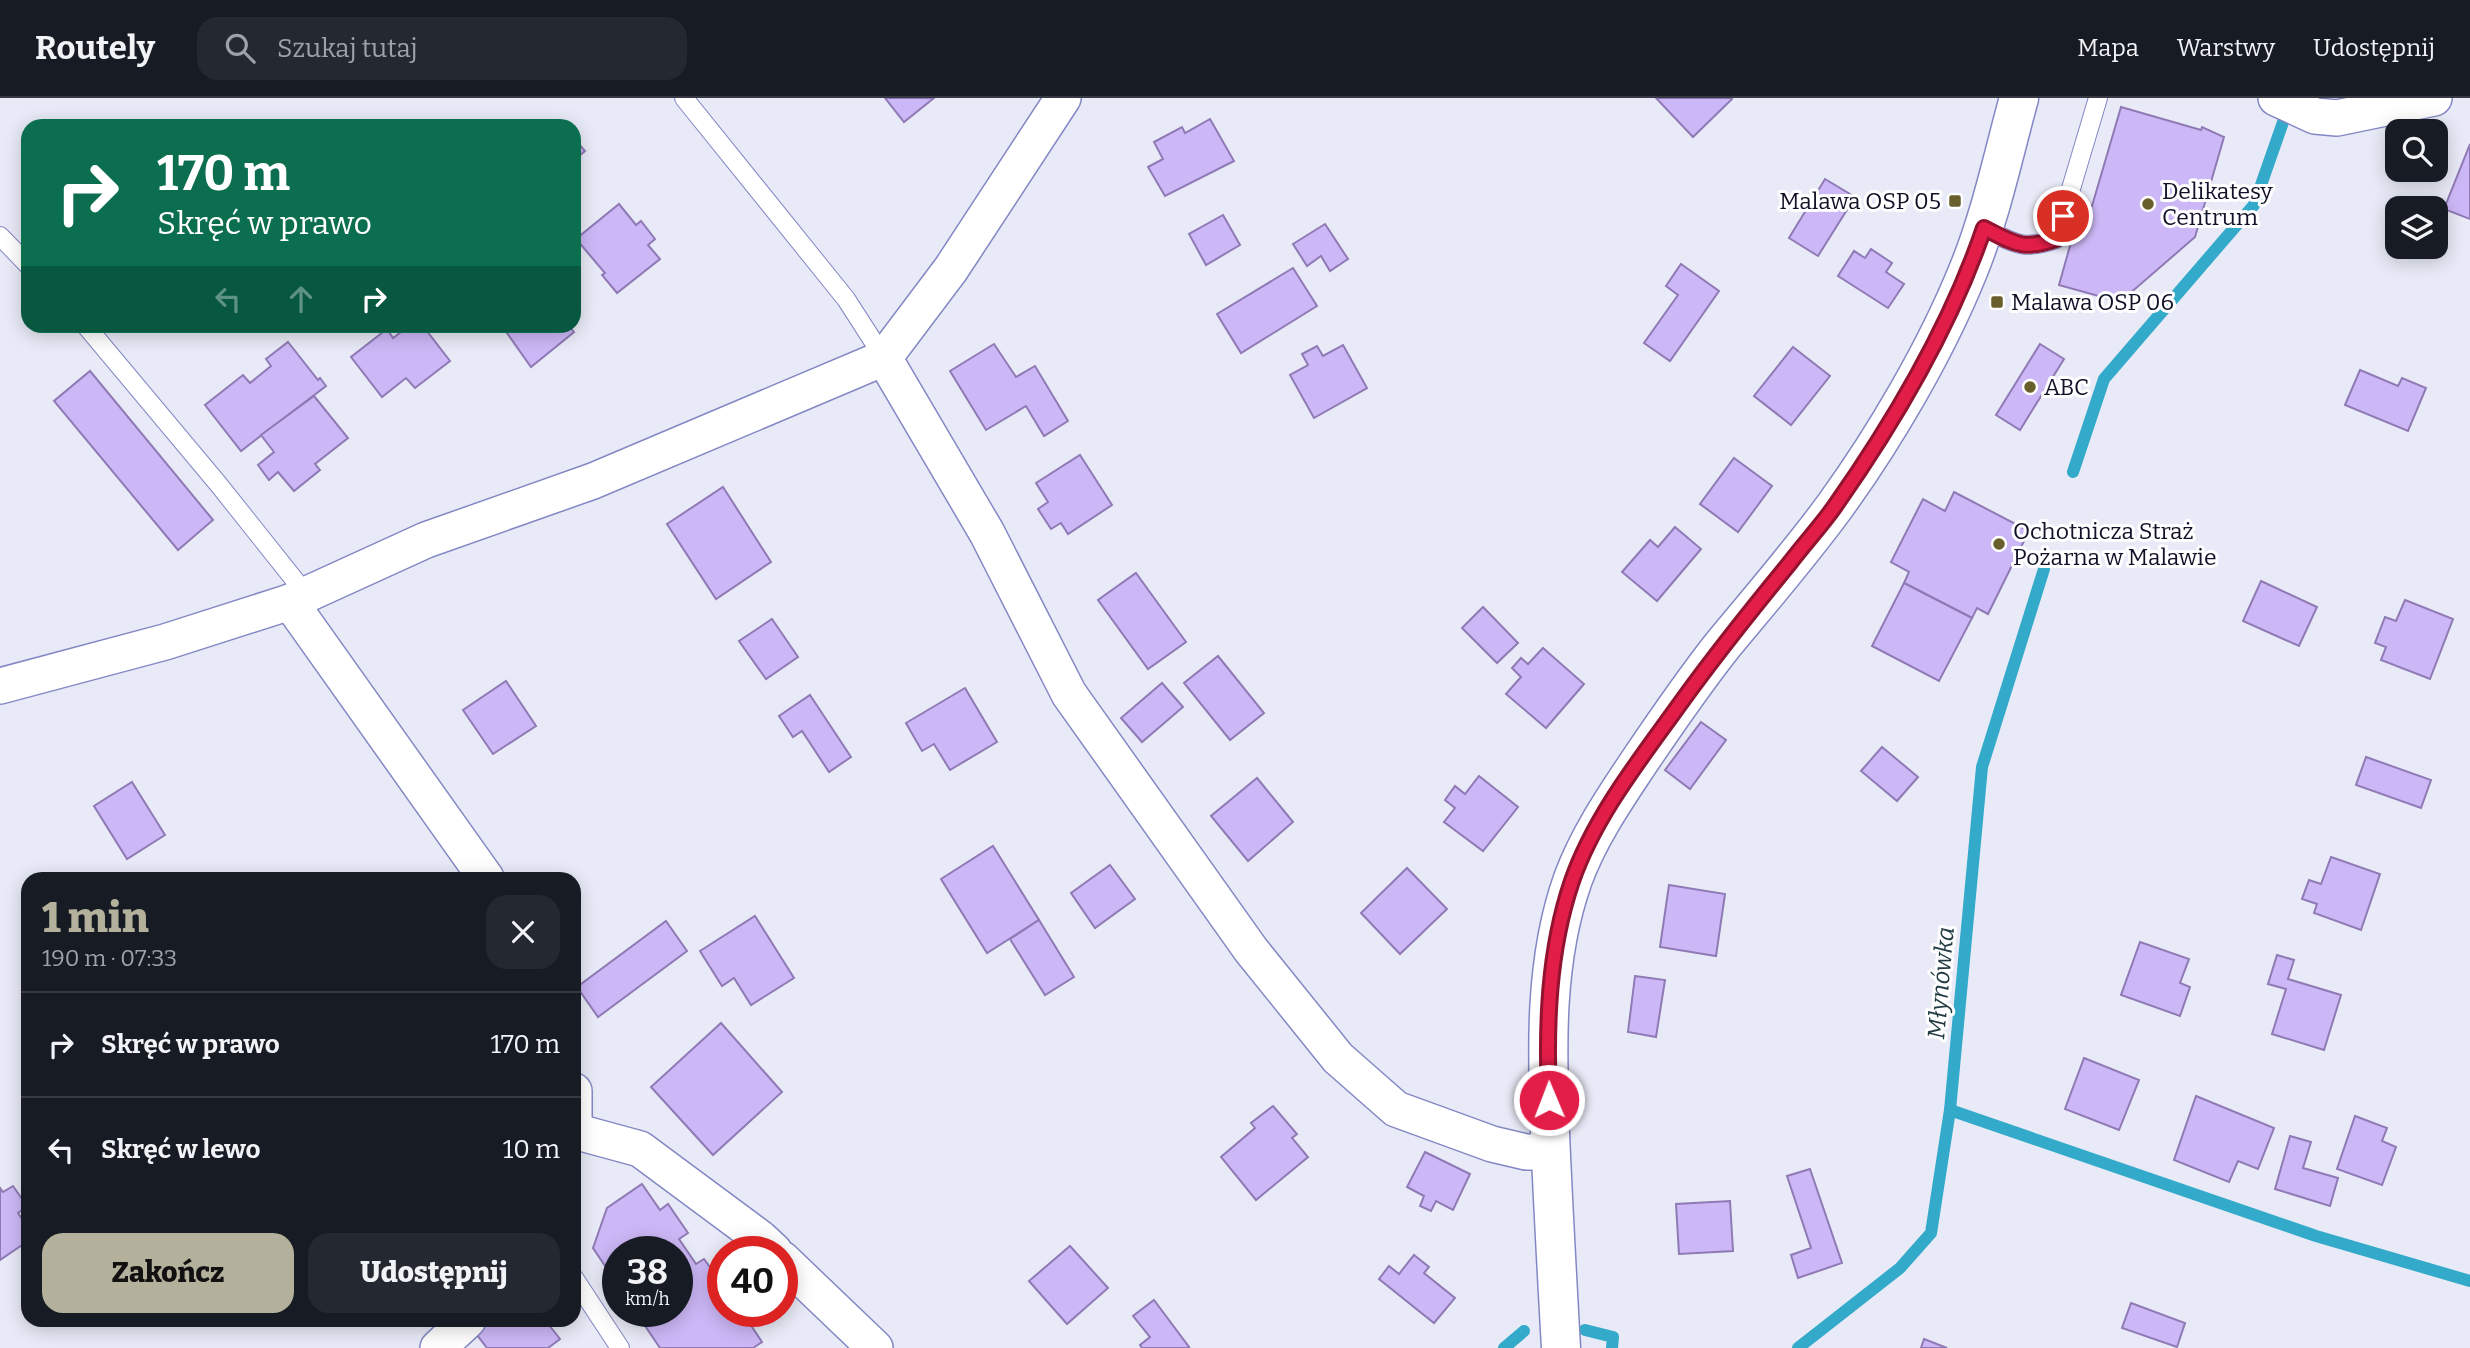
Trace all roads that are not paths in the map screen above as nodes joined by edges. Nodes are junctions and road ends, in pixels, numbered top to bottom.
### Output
1 (684, 98) edge
2 (1063, 98) edge
3 (2020, 98) edge
4 (2098, 98) edge
5 (2276, 98) edge
6 (2434, 98) edge
7 (1984, 228) junction
8 (0, 236) edge
9 (21, 258) edge
10 (92, 333) edge
11 (884, 358) junction
12 (297, 597) junction
13 (0, 687) edge
14 (482, 872) edge
15 (581, 1133) edge
16 (1551, 1152) junction
17 (757, 1236) edge
18 (798, 1274) edge
19 (581, 1289) edge
20 (460, 1327) edge
21 (438, 1348) edge
22 (620, 1348) edge
23 (875, 1348) edge
24 (1561, 1348) edge

1 - 11 lane
2 - 11 street
3 - 7 street
4 - 7 lane
5 - 6 street
7 - 16 street
8 - 9 lane
10 - 12 lane
11 - 12 street
11 - 16 street
12 - 13 street
12 - 14 street
15 - 17 street
16 - 24 street
18 - 23 street
19 - 22 lane
20 - 21 street

